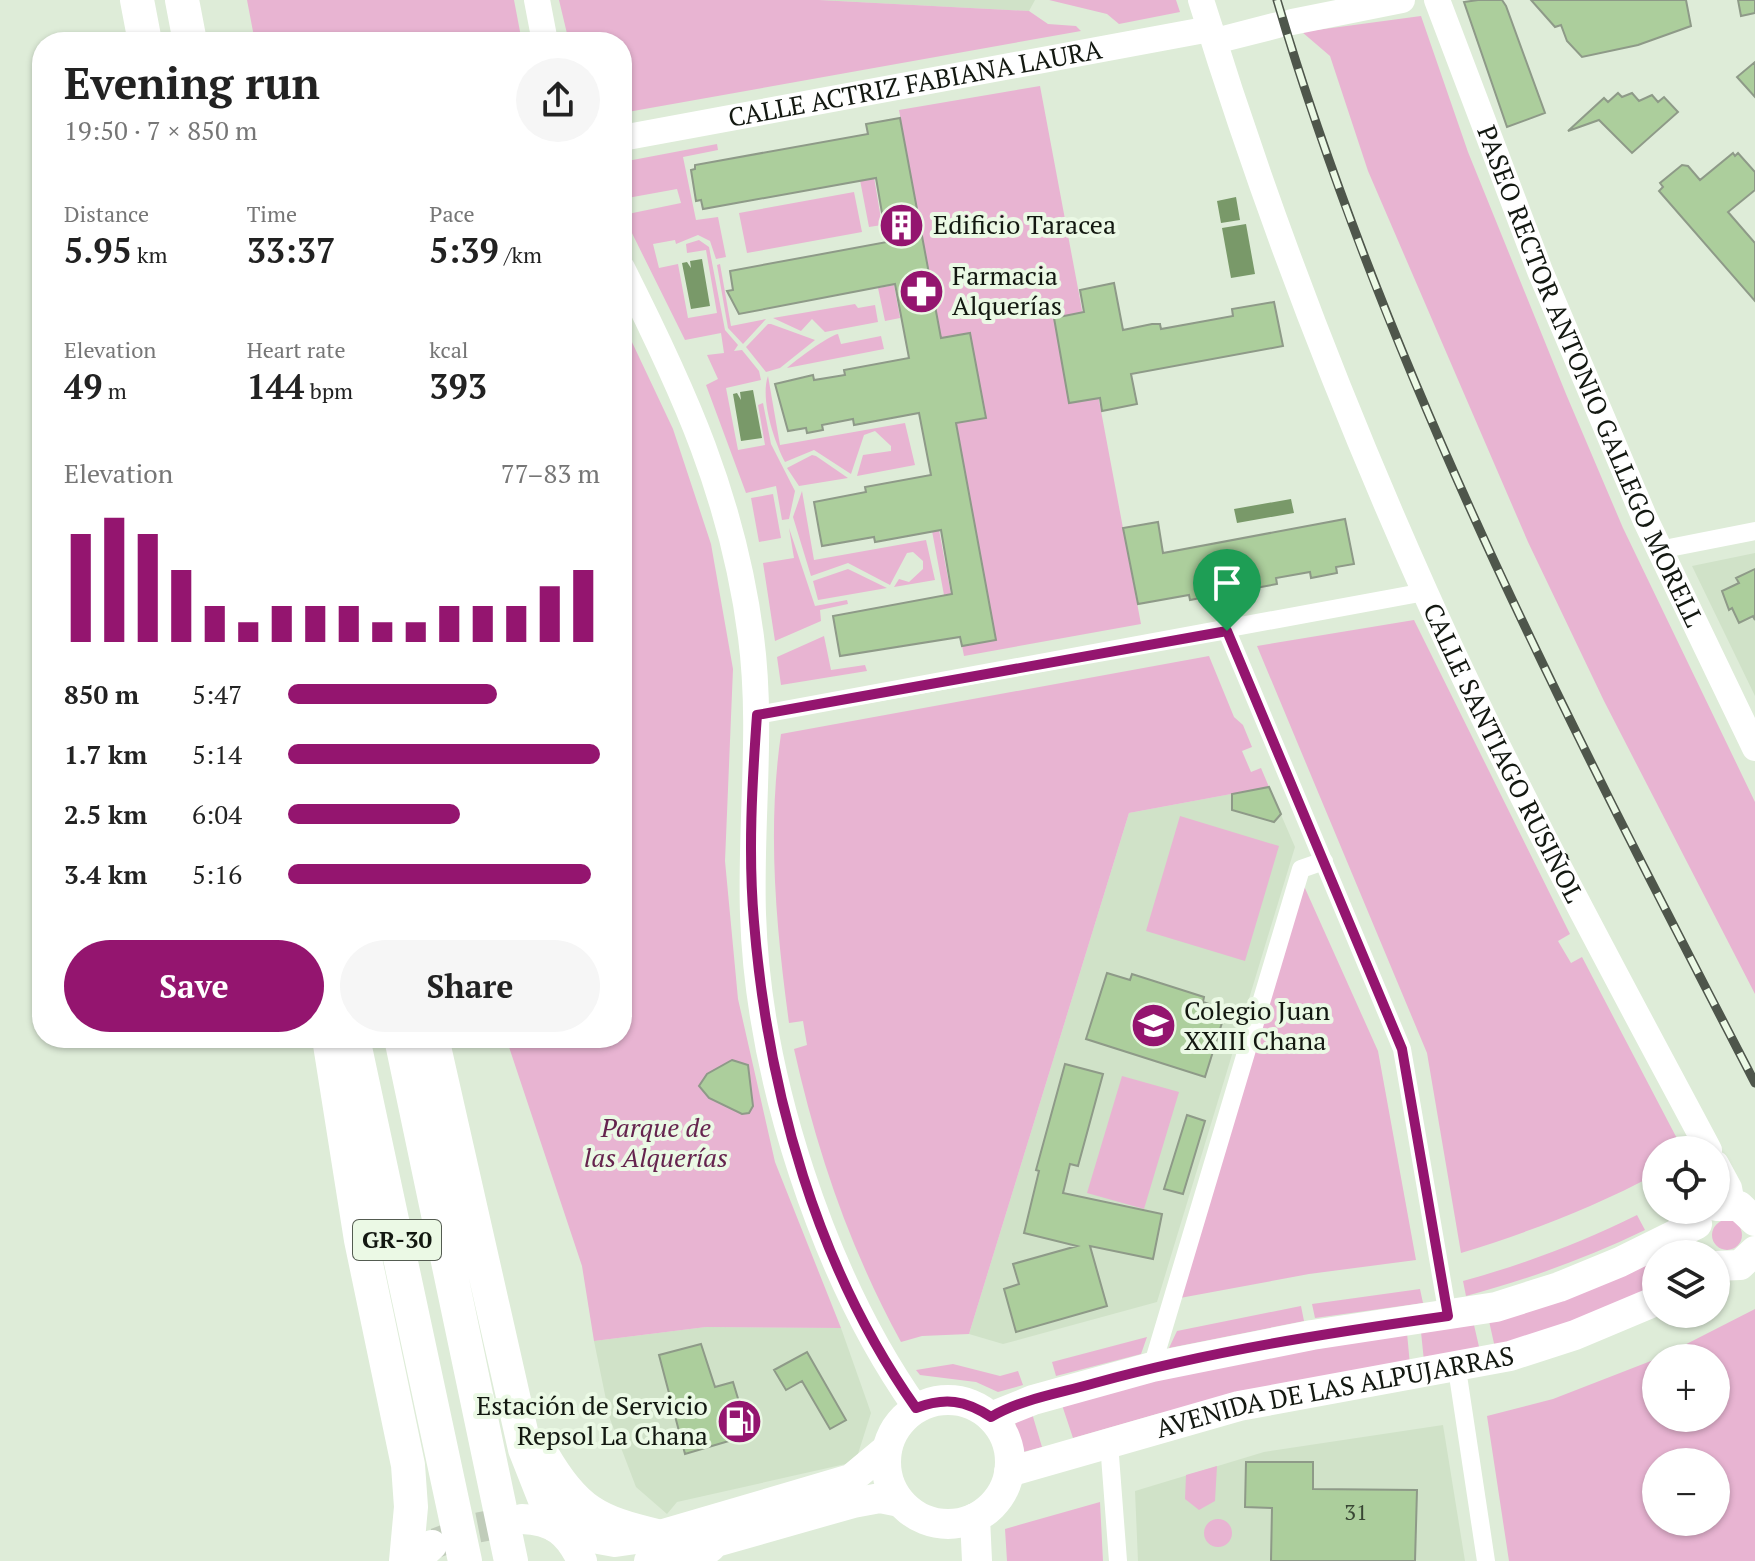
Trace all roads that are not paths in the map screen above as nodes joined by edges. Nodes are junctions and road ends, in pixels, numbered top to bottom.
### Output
1 (137, 0) edge
2 (182, 0) edge
3 (537, 0) edge
4 (1201, 0) edge
5 (1215, 0) edge
6 (1402, 0) edge
7 (1437, 0) edge
8 (143, 32) edge
9 (188, 32) edge
10 (543, 32) edge
11 (1218, 34) junction
12 (632, 136) edge
13 (632, 288) edge
14 (1755, 531) edge
15 (1659, 550) junction
16 (1425, 592) junction
17 (1227, 631) junction
18 (757, 715) junction
19 (1755, 748) edge
20 (1324, 861) junction
21 (331, 1048) edge
22 (355, 1048) edge
23 (403, 1048) edge
24 (434, 1048) edge
25 (1702, 1136) edge
26 (1695, 1224) edge
27 (1713, 1224) edge
28 (1698, 1240) edge
29 (1755, 1253) edge
30 (1730, 1265) edge
31 (1642, 1307) edge
32 (1448, 1316) junction
33 (1152, 1367) junction
34 (1457, 1369) junction
35 (508, 1375) junction
36 (916, 1408) junction
37 (991, 1417) junction
38 (1109, 1443) junction
39 (887, 1449) junction
40 (1009, 1472) junction
41 (900, 1502) junction
42 (975, 1518) junction
43 (547, 1525) junction
44 (653, 1549) edge
45 (697, 1553) edge
46 (418, 1556) edge
47 (465, 1561) edge
48 (511, 1561) edge
49 (582, 1561) edge
50 (977, 1561) edge
51 (1118, 1561) edge
52 (1486, 1561) edge

1 - 8 highway
2 - 9 highway
3 - 10 street
4 - 11 street, CALLE SANTIAGO RUSIÑOL
5 - 11 street, CALLE SANTIAGO RUSIÑOL
6 - 11 street, CALLE ACTRIZ FABIANA LAURA
7 - 15 street, PASEO RECTOR ANTONIO GALLEGO MORELL
11 - 12 street, CALLE ACTRIZ FABIANA LAURA
11 - 16 street, CALLE SANTIAGO RUSIÑOL
13 - 18 street
14 - 15 street
15 - 19 street, PASEO RECTOR ANTONIO GALLEGO MORELL
16 - 17 street
16 - 25 street, CALLE SANTIAGO RUSIÑOL
17 - 18 street
17 - 20 street
18 - 36 street
20 - 32 street
20 - 33 street
21 - 46 highway
22 - 47 highway, GR-30
23 - 48 highway, GR-30
24 - 35 highway
26 - 32 main road, AVENIDA DE LAS ALPUJARRAS
27 - 28 main road
29 - 30 main road
31 - 34 main road, AVENIDA DE LAS ALPUJARRAS
32 - 33 main road, AVENIDA DE LAS ALPUJARRAS
33 - 37 main road, AVENIDA DE LAS ALPUJARRAS
34 - 38 main road, AVENIDA DE LAS ALPUJARRAS
34 - 52 street
35 - 43 highway
35 - 44 highway
36 - 37 main road
36 - 39 main road
37 - 40 main road
38 - 40 main road, AVENIDA DE LAS ALPUJARRAS
38 - 51 street
39 - 41 main road
39 - 44 main road
40 - 42 main road
41 - 42 main road
41 - 45 main road
42 - 50 main road
43 - 44 main road
43 - 49 main road
44 - 45 main road

